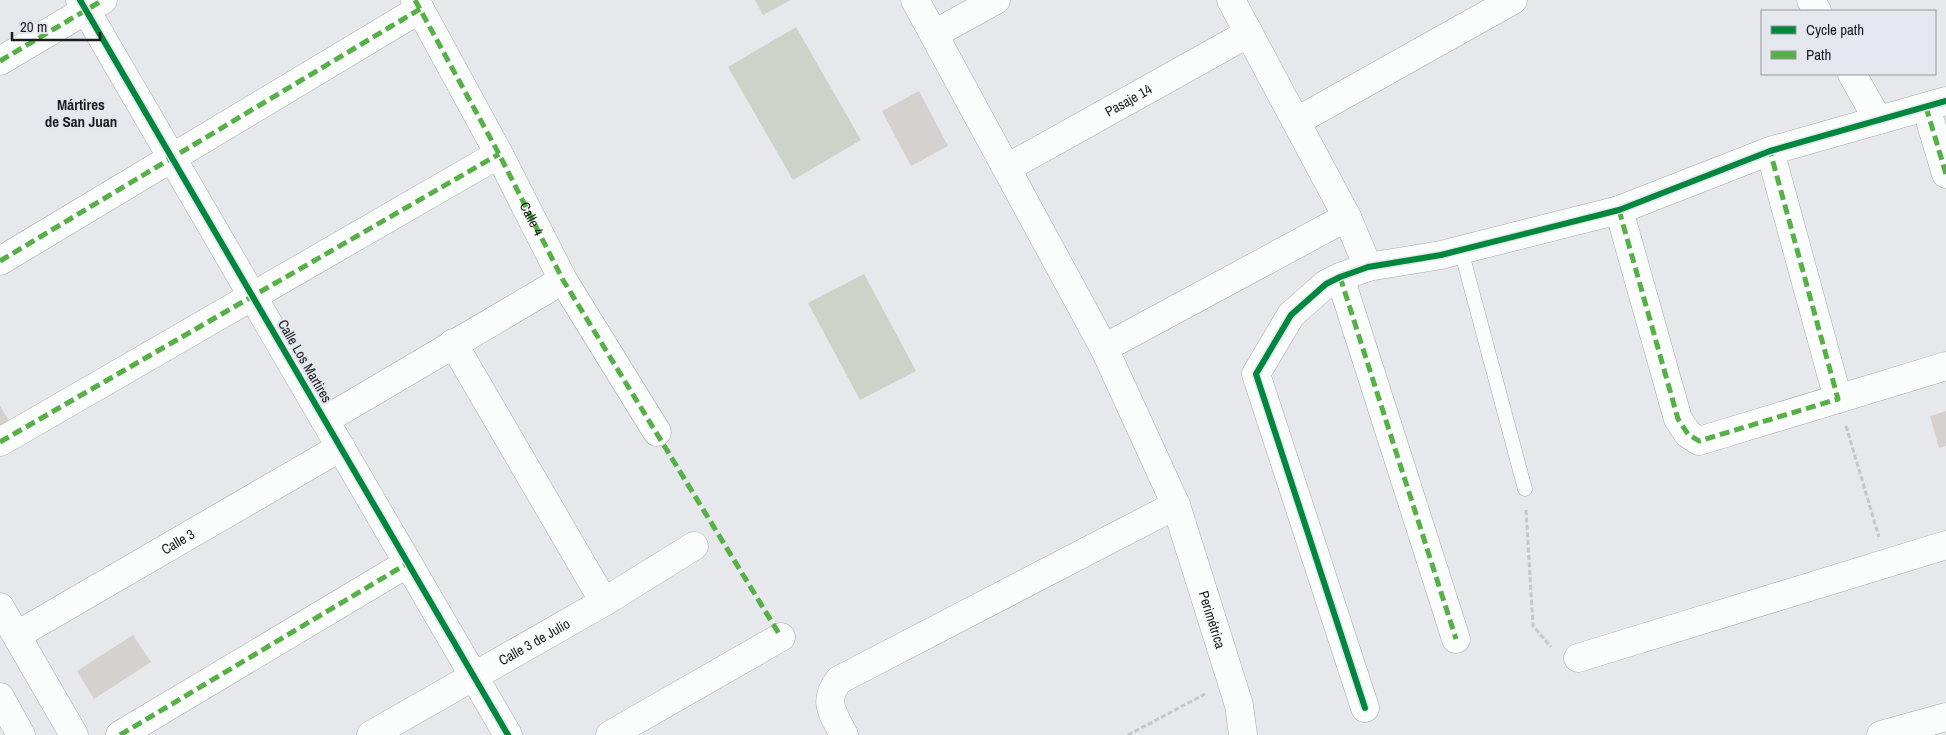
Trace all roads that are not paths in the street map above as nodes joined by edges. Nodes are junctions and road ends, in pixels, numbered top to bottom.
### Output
1 (915, 0) edge
2 (996, 0) edge
3 (1231, 0) edge
4 (1513, 0) edge
5 (90, 3) edge
6 (418, 5) edge
7 (934, 34) junction
8 (1249, 34) junction
9 (0, 61) edge
10 (1853, 75) edge
11 (1936, 104) edge
12 (1878, 120) junction
13 (1297, 121) junction
14 (1770, 151) junction
15 (499, 154) junction
16 (172, 158) junction
17 (1007, 168) junction
18 (1946, 174) edge
19 (1619, 210) junction
20 (1347, 217) junction
21 (1462, 250) junction
22 (0, 261) edge
23 (1368, 267) junction
24 (1340, 277) junction
25 (563, 280) junction
26 (253, 296) junction
27 (453, 343) junction
28 (1104, 348) junction
29 (1946, 366) edge
30 (1838, 398) junction
31 (325, 420) junction
32 (657, 432) dead end
33 (0, 442) edge
34 (340, 447) junction
35 (1525, 489) road end
36 (1176, 505) junction
37 (1946, 545) edge
38 (694, 546) dead end
39 (408, 563) junction
40 (604, 602) junction
41 (0, 606) edge
42 (17, 636) junction
43 (782, 637) dead end
44 (1456, 639) dead end
45 (1578, 658) road end
46 (474, 675) junction
47 (0, 697) edge
48 (1365, 708) dead end
49 (1942, 724) edge
50 (21, 735) edge
51 (74, 735) edge
52 (120, 735) edge
53 (371, 735) edge
54 (508, 735) edge
55 (610, 735) edge
56 (844, 735) edge
57 (1243, 735) edge
58 (1881, 735) edge

1 - 7 street, Perimétrica
2 - 7 street
3 - 8 street
4 - 13 street
5 - 9 street
5 - 16 street, Calle Los Martires
6 - 15 street, Calle 4
6 - 16 street
7 - 17 street, Perimétrica
8 - 13 street
8 - 17 street, Pasaje 14
10 - 12 street
11 - 12 street
11 - 18 street
12 - 14 street
13 - 20 street
14 - 19 street
14 - 30 street
15 - 25 street, Calle 4
15 - 26 street
16 - 22 street
16 - 26 street, Calle Los Martires
17 - 28 street, Perimétrica
19 - 21 street
19 - 30 street
20 - 23 street
20 - 28 street
21 - 23 street
21 - 35 lane
23 - 24 street
24 - 44 street
24 - 48 street
25 - 27 street
25 - 32 street, Calle 4
26 - 31 street, Calle Los Martires
26 - 33 street
27 - 31 street
27 - 40 street
28 - 36 street, Perimétrica
29 - 30 street
31 - 34 street, Calle Los Martires
34 - 39 street, Calle Los Martires
34 - 42 street, Calle 3
36 - 56 street
36 - 57 street, Perimétrica
37 - 45 street
38 - 40 street, Calle 3 de Julio
39 - 46 street, Calle Los Martires
39 - 52 street
40 - 46 street, Calle 3 de Julio
41 - 42 street
42 - 51 street
43 - 55 street
46 - 53 street, Calle 3 de Julio
46 - 54 street, Calle Los Martires
47 - 50 street
49 - 58 street

